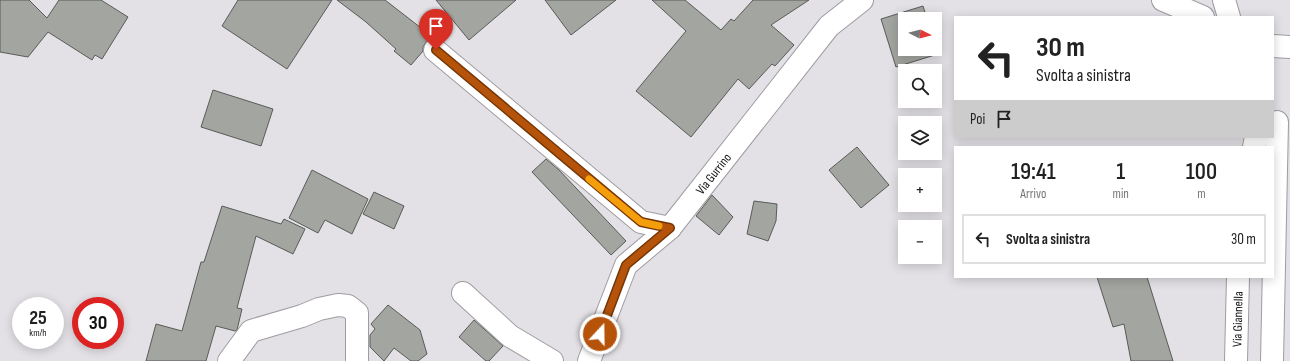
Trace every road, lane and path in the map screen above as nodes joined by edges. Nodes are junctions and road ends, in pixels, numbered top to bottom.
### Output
1 (862, 0) edge
2 (1164, 0) edge
3 (1224, 0) edge
4 (1201, 16) edge
5 (1229, 16) edge
6 (1274, 46) edge
7 (1290, 47) edge
8 (436, 50) dead end
9 (1277, 122) dead end
10 (670, 228) junction
11 (1274, 265) edge
12 (1238, 278) edge
13 (1274, 278) edge
14 (463, 293) dead end
15 (229, 361) edge
16 (357, 361) edge
17 (552, 361) edge
18 (589, 361) edge
19 (1236, 361) edge
20 (1272, 361) edge

1 - 10 street, Via Gurrino
2 - 4 street
3 - 5 street
6 - 7 street
8 - 10 street
9 - 11 street
10 - 18 street, Via Gurrino
12 - 19 street, Via Giannella
13 - 20 street
14 - 17 street
15 - 16 street

